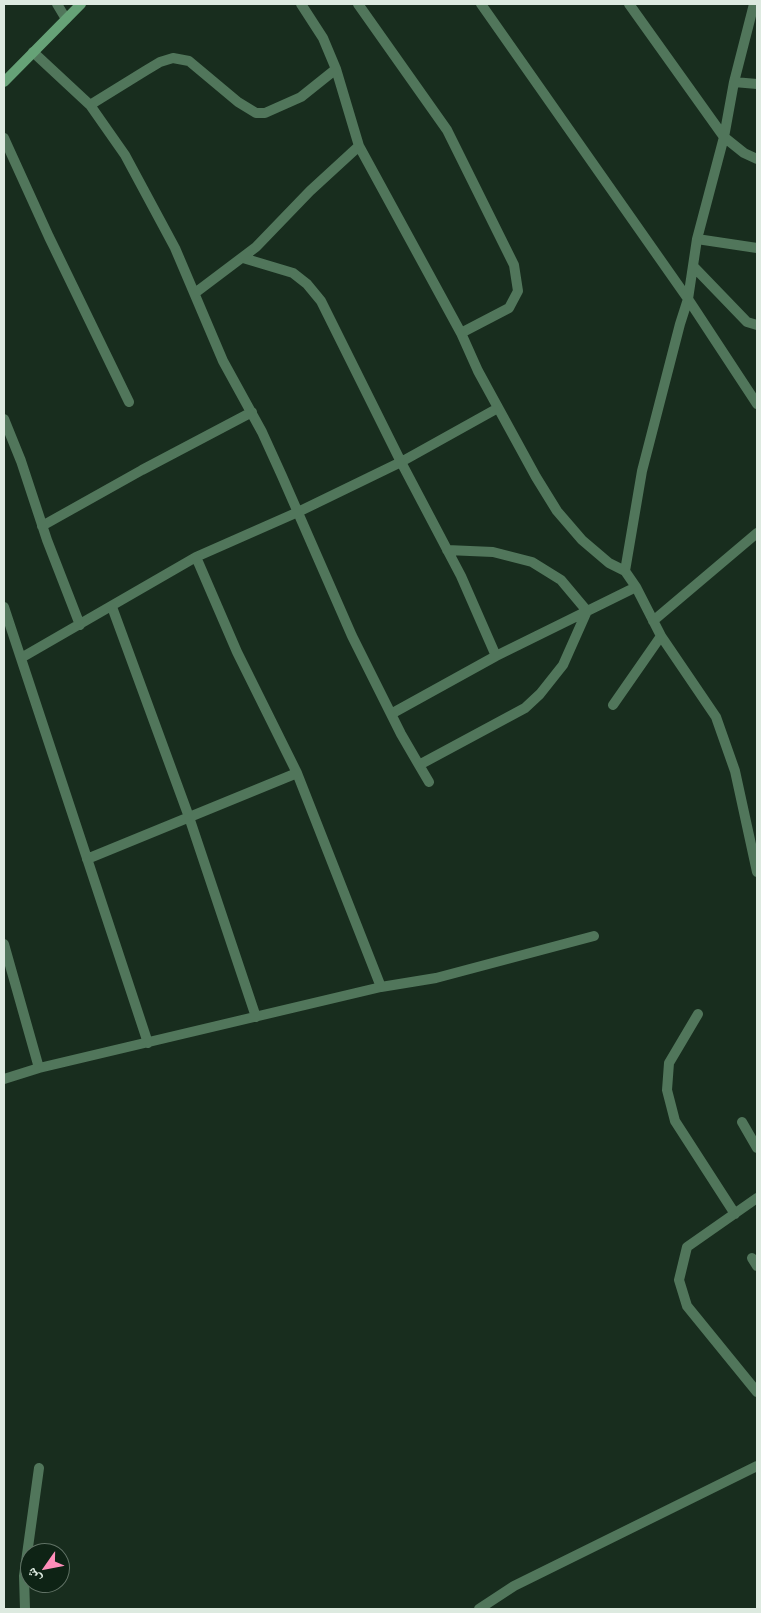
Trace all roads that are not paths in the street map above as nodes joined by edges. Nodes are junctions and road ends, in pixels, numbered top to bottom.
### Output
1 (57, 4) edge
2 (81, 4) edge
3 (301, 4) edge
4 (358, 4) edge
5 (481, 4) edge
6 (629, 4) edge
7 (754, 4) edge
8 (66, 20) junction
9 (34, 52) junction
10 (336, 69) junction
11 (4, 82) edge
12 (734, 82) junction
13 (757, 84) edge
14 (90, 105) junction
15 (4, 138) edge
16 (724, 138) junction
17 (359, 146) junction
18 (757, 159) edge
19 (697, 239) junction
20 (757, 248) edge
21 (243, 258) junction
22 (693, 266) junction
23 (195, 293) junction
24 (688, 299) junction
25 (757, 326) edge
26 (461, 333) junction
27 (130, 402) dead end
28 (757, 404) edge
29 (498, 408) junction
30 (252, 412) junction
31 (4, 419) edge
32 (401, 462) junction
33 (298, 512) junction
34 (42, 526) junction
35 (757, 532) edge
36 (447, 550) junction
37 (196, 558) junction
38 (625, 572) junction
39 (636, 587) junction
40 (4, 607) edge
41 (112, 607) junction
42 (587, 611) junction
43 (653, 621) junction
44 (80, 625) junction
45 (661, 636) junction
46 (496, 656) junction
47 (21, 658) junction
48 (613, 705) dead end
49 (391, 714) junction
50 (420, 765) junction
51 (297, 773) junction
52 (429, 782) dead end
53 (189, 818) junction
54 (87, 859) junction
55 (757, 872) edge
56 (594, 936) dead end
57 (4, 944) edge
58 (381, 987) junction
59 (698, 1014) dead end
60 (256, 1017) junction
61 (148, 1043) junction
62 (39, 1068) junction
63 (4, 1078) edge
64 (742, 1122) dead end
65 (757, 1148) edge
66 (757, 1198) edge
67 (734, 1214) junction
68 (757, 1392) edge
69 (757, 1466) edge
70 (39, 1468) dead end
71 (25, 1609) edge
72 (479, 1609) edge

1 - 8 street
2 - 8 main road
3 - 10 street
4 - 26 street
5 - 24 street
6 - 16 street
7 - 12 street
8 - 9 main road
9 - 11 main road
9 - 14 street
10 - 14 street
10 - 17 street
12 - 13 street
12 - 16 street
14 - 23 street
15 - 27 street
16 - 18 street
16 - 19 street
17 - 21 street
17 - 26 street
19 - 20 street
19 - 22 street
21 - 23 street
21 - 32 street
22 - 24 street
22 - 25 street
23 - 30 street
24 - 28 street
24 - 38 street
26 - 29 street
29 - 32 street
29 - 38 street
30 - 33 street
30 - 34 street
31 - 34 street
32 - 33 street
32 - 36 street
33 - 37 street
33 - 49 street
34 - 44 street
35 - 43 street
36 - 42 street
36 - 46 street
37 - 41 street
37 - 51 street
38 - 39 street
39 - 42 street
39 - 43 street
40 - 47 street
41 - 44 street
41 - 53 street
42 - 46 street
42 - 50 street
43 - 45 street
44 - 47 street
45 - 48 street
45 - 55 street
46 - 49 street
47 - 54 street
49 - 50 street
50 - 52 street
51 - 53 street
51 - 58 street
53 - 54 street
53 - 60 street
54 - 61 street
56 - 58 street
57 - 62 street
58 - 60 street
59 - 67 street
60 - 61 street
61 - 62 street
62 - 63 street
64 - 65 street
66 - 67 street
67 - 68 street
69 - 72 street
70 - 71 street

